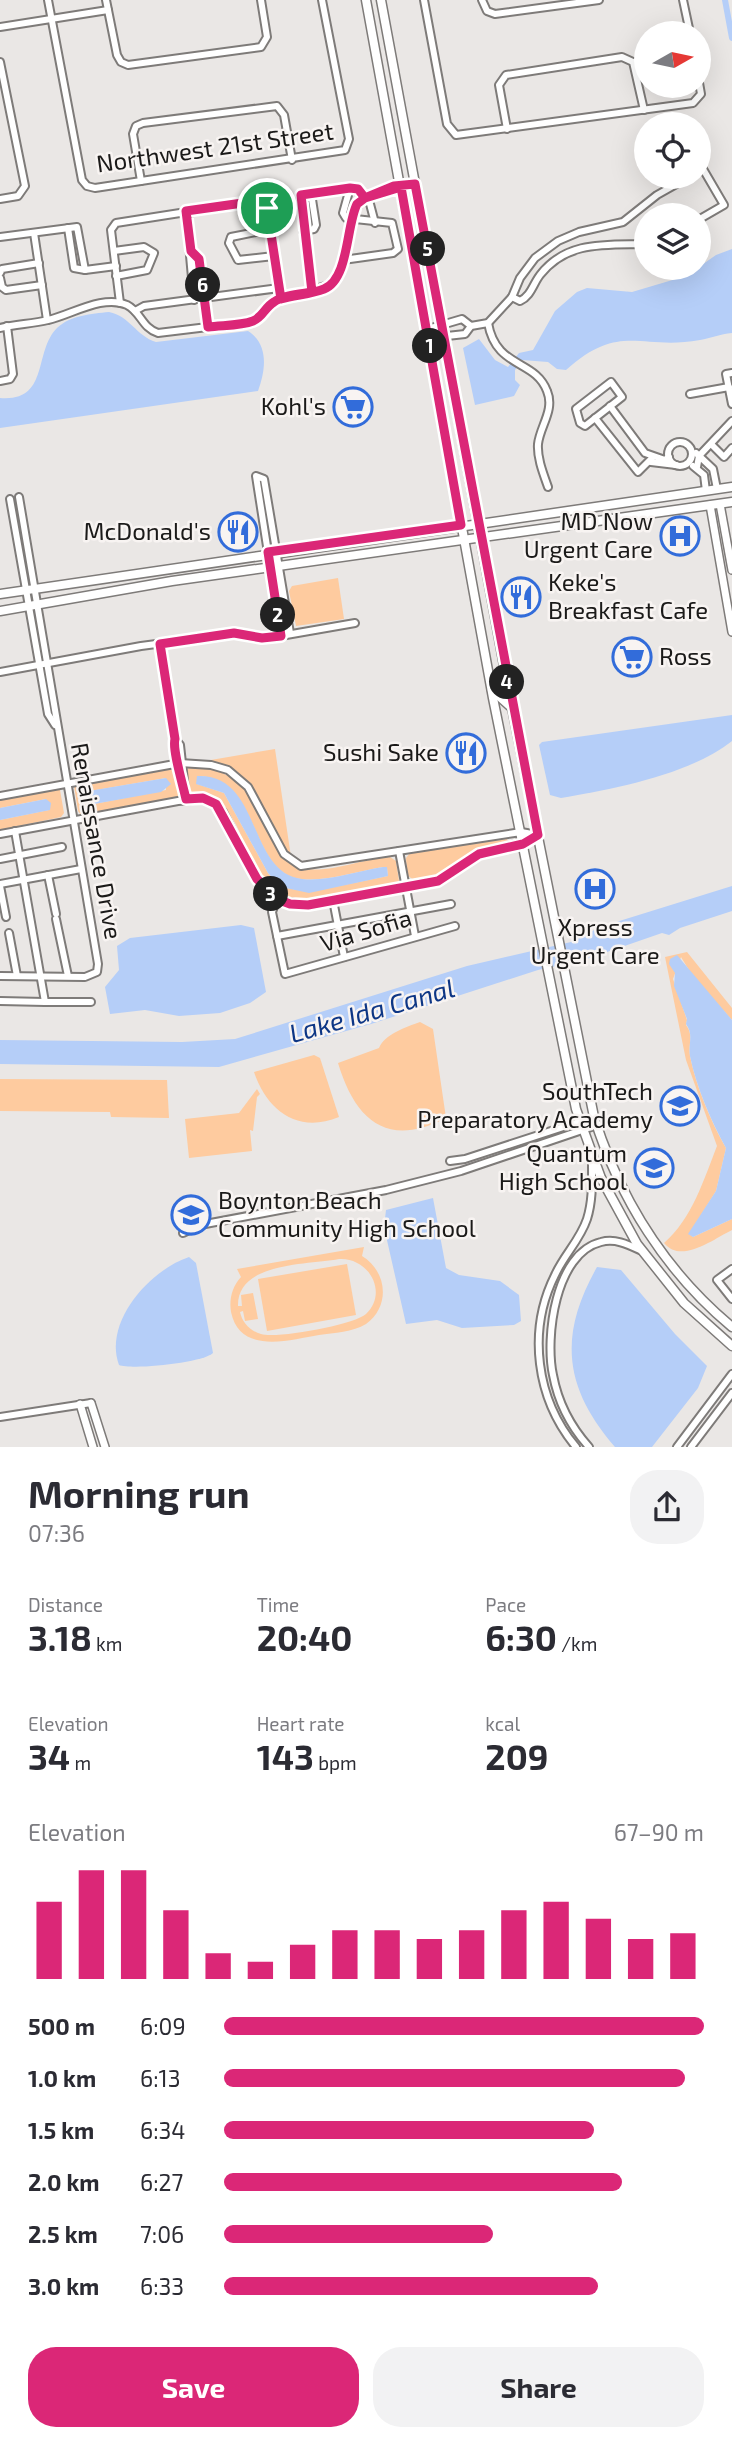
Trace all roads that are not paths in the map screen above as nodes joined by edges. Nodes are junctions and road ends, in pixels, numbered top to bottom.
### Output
1 (48, 0) edge
2 (106, 0) edge
3 (261, 0) edge
4 (322, 0) edge
5 (366, 0) edge
6 (381, 0) edge
7 (424, 0) edge
8 (482, 0) edge
9 (599, 0) edge
10 (684, 0) edge
11 (108, 10) junction
12 (51, 20) junction
13 (688, 21) edge
14 (0, 27) edge
15 (0, 62) edge
16 (698, 98) edge
17 (644, 110) junction
18 (507, 129) junction
19 (292, 160) junction
20 (141, 181) junction
21 (711, 183) edge
22 (415, 184) junction
23 (401, 187) junction
24 (350, 188) junction
25 (668, 189) edge
26 (311, 193) junction
27 (365, 198) junction
28 (0, 200) edge
29 (186, 211) junction
30 (711, 212) edge
31 (352, 219) junction
32 (375, 223) junction
33 (68, 228) junction
34 (271, 229) junction
35 (303, 231) junction
36 (34, 233) junction
37 (0, 237) edge
38 (634, 243) edge
39 (114, 251) junction
40 (191, 251) junction
41 (274, 256) junction
42 (343, 260) junction
43 (39, 263) junction
44 (116, 266) junction
45 (85, 270) junction
46 (0, 275) edge
47 (116, 276) junction
48 (42, 285) junction
49 (279, 288) junction
50 (312, 292) junction
51 (512, 297) junction
52 (205, 298) junction
53 (281, 299) junction
54 (194, 300) junction
55 (120, 303) junction
56 (135, 312) junction
57 (47, 320) junction
58 (488, 323) junction
59 (442, 324) junction
60 (471, 326) junction
61 (4, 327) edge
62 (208, 327) junction
63 (428, 334) junction
64 (445, 337) junction
65 (729, 373) edge
66 (0, 381) edge
67 (729, 387) junction
68 (690, 394) dead end
69 (732, 404) edge
70 (610, 406) junction
71 (595, 418) junction
72 (732, 421) edge
73 (711, 444) junction
74 (691, 448) junction
75 (732, 448) edge
76 (669, 457) junction
77 (701, 457) junction
78 (652, 459) junction
79 (680, 465) junction
80 (697, 467) junction
81 (548, 487) dead end
82 (732, 488) edge
83 (717, 489) junction
84 (706, 491) junction
85 (19, 497) dead end
86 (10, 499) dead end
87 (732, 502) edge
88 (720, 504) junction
89 (710, 505) junction
90 (690, 508) junction
91 (478, 523) junction
92 (461, 525) junction
93 (481, 539) junction
94 (464, 542) junction
95 (27, 548) junction
96 (18, 549) junction
97 (272, 552) junction
98 (275, 566) junction
99 (732, 570) edge
100 (30, 589) junction
101 (0, 594) edge
102 (34, 606) junction
103 (0, 611) edge
104 (355, 623) dead end
105 (732, 632) edge
106 (290, 633) junction
107 (281, 636) junction
108 (160, 644) junction
109 (48, 663) junction
110 (40, 664) junction
111 (0, 672) edge
112 (492, 690) junction
113 (512, 708) junction
114 (55, 725) junction
115 (180, 763) junction
116 (66, 783) junction
117 (0, 796) edge
118 (186, 799) junction
119 (72, 820) junction
120 (15, 831) junction
121 (521, 832) junction
122 (0, 834) edge
123 (538, 835) junction
124 (523, 844) junction
125 (62, 848) dead end
126 (399, 851) junction
127 (20, 856) junction
128 (0, 859) edge
129 (81, 869) junction
130 (48, 875) junction
131 (24, 879) junction
132 (0, 885) edge
133 (405, 887) junction
134 (277, 899) junction
135 (333, 900) junction
136 (452, 904) dead end
137 (410, 912) junction
138 (6, 917) dead end
139 (338, 925) junction
140 (456, 926) dead end
141 (9, 933) dead end
142 (277, 936) junction
143 (415, 936) junction
144 (344, 957) junction
145 (0, 976) edge
146 (17, 976) junction
147 (43, 976) junction
148 (68, 976) junction
149 (0, 1001) edge
150 (45, 1002) junction
151 (91, 1002) dead end
152 (595, 1121) junction
153 (581, 1126) junction
154 (506, 1145) junction
155 (509, 1154) junction
156 (592, 1158) junction
157 (450, 1161) dead end
158 (183, 1233) dead end
159 (642, 1251) junction
160 (732, 1269) edge
161 (732, 1298) edge
162 (732, 1327) edge
163 (732, 1346) edge
164 (732, 1374) edge
165 (732, 1393) edge
166 (92, 1403) joint
167 (80, 1404) junction
168 (0, 1417) edge
169 (93, 1447) edge
170 (105, 1447) edge
171 (576, 1447) edge
172 (589, 1447) edge
173 (677, 1447) edge
174 (691, 1447) edge

1 - 12 street
2 - 11 street
3 - 11 street
4 - 19 street, Northwest 21st Street
5 - 23 main road
6 - 22 main road
7 - 18 street
8 - 9 street
10 - 13 street
11 - 12 street
12 - 14 street
12 - 20 street, Northwest 21st Street
15 - 28 street
16 - 17 street
17 - 18 street
17 - 18 street
19 - 20 street, Northwest 21st Street
19 - 20 street
21 - 30 street
22 - 23 street
22 - 59 main road
23 - 27 street
23 - 63 main road
24 - 26 street
24 - 27 street
24 - 31 street
25 - 51 street
26 - 35 street
26 - 35 street
27 - 31 street
27 - 32 street
29 - 34 street
29 - 39 street
29 - 40 street
31 - 32 street
31 - 42 street
32 - 42 street
33 - 36 street
33 - 45 street
33 - 45 street
34 - 41 street
34 - 41 street
35 - 50 street
36 - 37 street
36 - 43 street
38 - 51 street
39 - 44 street
39 - 47 street
40 - 52 street
40 - 54 street
41 - 49 street
42 - 50 street
43 - 46 street
43 - 48 street
44 - 45 street
44 - 47 street
46 - 48 street
47 - 55 street
48 - 57 street
49 - 52 street
49 - 53 street
50 - 53 street
51 - 58 street
52 - 54 street
52 - 62 street
53 - 62 street
54 - 56 street
55 - 56 street
55 - 57 street
56 - 62 street
57 - 61 street
58 - 60 street
58 - 81 street
59 - 60 street
59 - 63 street
59 - 64 main road
60 - 64 street
61 - 66 street
63 - 64 street
63 - 92 main road
64 - 91 main road
65 - 67 street
67 - 68 street
67 - 69 street
70 - 71 street
70 - 71 street
70 - 78 street
71 - 78 street
72 - 73 street
73 - 75 street
73 - 77 street
74 - 76 street
74 - 77 street
74 - 79 street
76 - 78 street
76 - 79 street
77 - 80 street
77 - 83 street
78 - 79 street
79 - 80 street
80 - 84 street
82 - 83 main road
82 - 89 main road
83 - 84 main road
83 - 90 main road
84 - 91 main road
85 - 95 street
86 - 96 street
87 - 88 main road
88 - 89 main road
88 - 99 street
89 - 90 main road
89 - 105 street
90 - 93 main road
91 - 92 main road
91 - 93 main road
92 - 94 main road
92 - 97 main road
93 - 94 main road
93 - 113 main road
94 - 98 main road
94 - 112 main road
95 - 96 street
95 - 100 street
96 - 100 street
97 - 97 street
97 - 98 street
97 - 100 main road
98 - 102 main road
98 - 106 street
98 - 107 street
100 - 101 main road
100 - 102 street, Renaissance Drive
102 - 103 main road
102 - 109 street, Renaissance Drive
102 - 110 street, Renaissance Drive
104 - 106 street
106 - 107 street
107 - 108 street
108 - 109 street
108 - 115 street
109 - 110 street
109 - 114 street, Renaissance Drive
110 - 111 street
110 - 114 street, Renaissance Drive
112 - 113 main road
112 - 121 main road
113 - 123 main road
114 - 116 street, Renaissance Drive
115 - 116 street
115 - 118 street
115 - 126 street
116 - 117 street
116 - 119 street, Renaissance Drive
118 - 119 street
118 - 134 street
119 - 120 street
119 - 129 street, Renaissance Drive
120 - 122 street
120 - 127 street
121 - 123 street
121 - 124 main road
121 - 126 street
123 - 124 street
123 - 152 main road
124 - 133 street
124 - 153 main road
125 - 127 street
126 - 133 street
127 - 128 street
127 - 131 street
129 - 130 street
129 - 148 street, Renaissance Drive
130 - 131 street
130 - 148 street
131 - 132 street
131 - 147 street
132 - 138 street
133 - 135 street
133 - 137 street
134 - 135 street
134 - 142 street
135 - 139 street
136 - 137 street
137 - 139 street
137 - 143 street
139 - 142 street
139 - 144 street
140 - 143 street, Via Sofia
141 - 146 street
142 - 144 street, Via Sofia
143 - 144 street, Via Sofia
145 - 146 street
146 - 147 street
147 - 148 street
147 - 150 street
149 - 150 street
150 - 151 street
152 - 153 street
152 - 162 main road
153 - 154 street
153 - 155 street
153 - 156 main road
154 - 155 street
154 - 157 street
155 - 158 street
156 - 159 main road
156 - 171 street
159 - 163 main road
159 - 172 street
160 - 161 street
164 - 173 street
165 - 174 street
166 - 167 street
166 - 170 street
167 - 168 street
167 - 169 street

